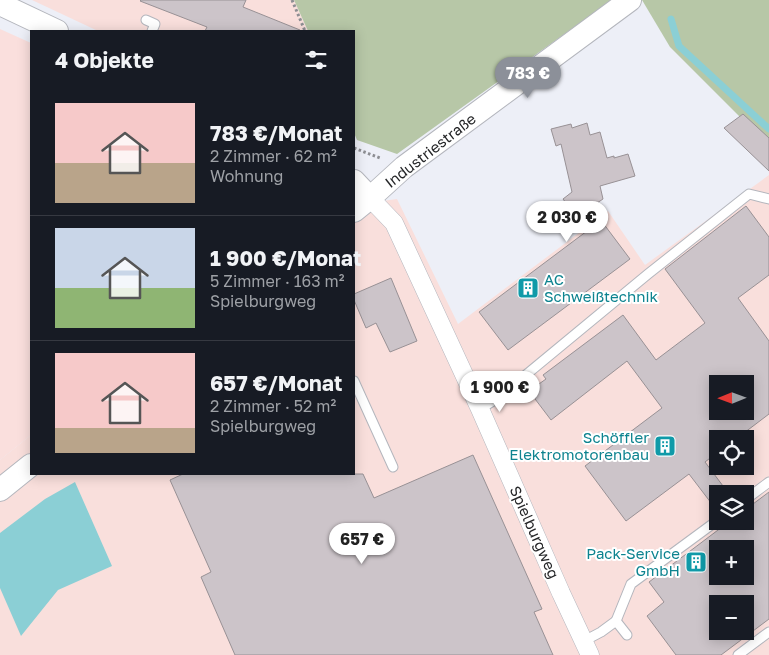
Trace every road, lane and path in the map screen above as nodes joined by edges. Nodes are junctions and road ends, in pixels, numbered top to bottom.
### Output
1 (292, 0) edge
2 (630, 0) edge
3 (0, 4) edge
4 (55, 30) edge
5 (305, 30) edge
6 (355, 184) edge
7 (769, 199) edge
8 (362, 205) edge
9 (355, 383) edge
10 (480, 409) junction
11 (30, 466) edge
12 (393, 467) dead end
13 (769, 482) edge
14 (0, 490) edge
15 (754, 493) edge
16 (709, 527) edge
17 (616, 621) junction
18 (769, 632) edge
19 (627, 635) dead end
20 (587, 648) edge
21 (738, 655) edge

1 - 5 path
2 - 8 street, Industriestraße
3 - 4 street
6 - 8 street, Industriestraße
7 - 10 lane
8 - 10 street, Spielburgweg
9 - 12 lane
10 - 20 street, Spielburgweg
11 - 14 street
13 - 15 lane
16 - 17 lane
17 - 19 lane
17 - 20 lane
18 - 21 lane

